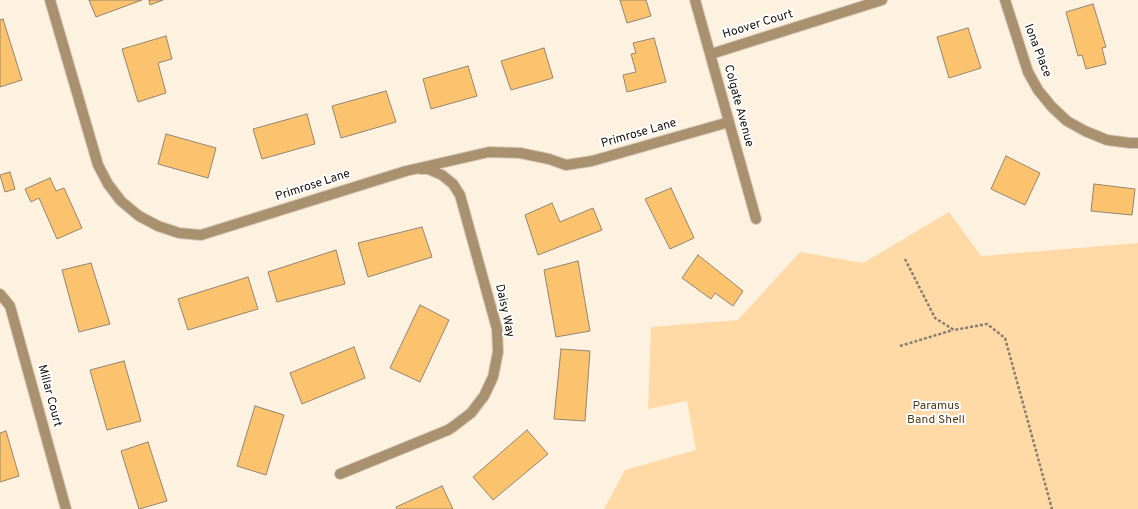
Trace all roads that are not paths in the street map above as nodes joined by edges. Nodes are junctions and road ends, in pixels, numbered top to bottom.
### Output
1 (50, 0) edge
2 (695, 0) edge
3 (882, 0) edge
4 (1005, 0) edge
5 (711, 54) junction
6 (729, 122) junction
7 (1138, 143) edge
8 (412, 169) junction
9 (756, 220) dead end
10 (0, 294) edge
11 (340, 474) dead end
12 (66, 509) edge

1 - 8 street, Primrose Lane
2 - 5 street, Colgate Avenue
3 - 5 street, Hoover Court
4 - 7 street, Iona Place
5 - 6 street, Colgate Avenue
6 - 8 street, Primrose Lane
6 - 9 street, Colgate Avenue
8 - 11 street, Daisy Way
10 - 12 street, Millar Court

